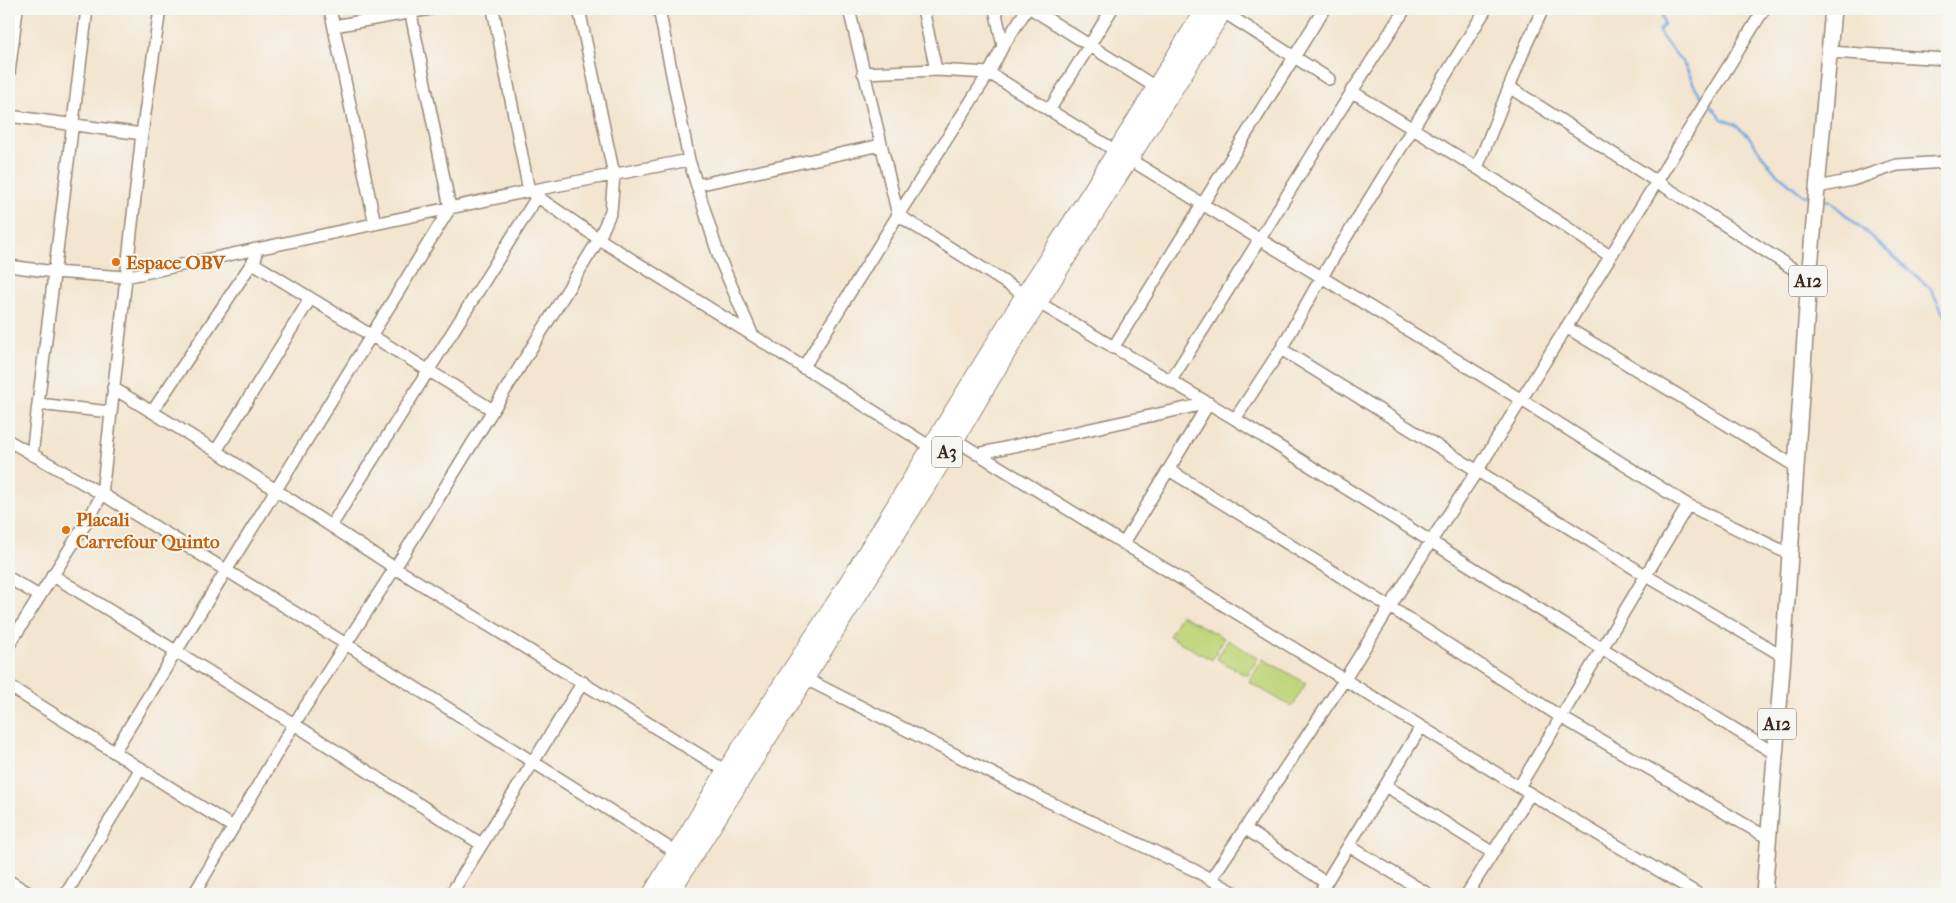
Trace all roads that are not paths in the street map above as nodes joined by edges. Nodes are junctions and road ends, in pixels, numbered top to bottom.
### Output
1 (17, 9) edge
2 (88, 9) edge
3 (160, 9) edge
4 (330, 9) edge
5 (430, 9) edge
6 (493, 9) edge
7 (579, 9) edge
8 (659, 9) edge
9 (848, 9) edge
10 (923, 9) edge
11 (995, 9) edge
12 (1027, 9) edge
13 (1032, 9) edge
14 (1112, 9) edge
15 (1205, 9) edge
16 (1324, 9) edge
17 (1405, 9) edge
18 (1486, 9) edge
19 (1764, 9) edge
20 (1833, 9) edge
21 (1223, 10) edge
22 (410, 11) edge
23 (1541, 13) dead end
24 (334, 26) junction
25 (1089, 45) junction
26 (1004, 46) junction
27 (1829, 52) junction
28 (1294, 56) junction
29 (1947, 59) edge
30 (936, 70) junction
31 (9, 73) edge
32 (863, 73) junction
33 (989, 73) junction
34 (1329, 79) dead end
35 (1509, 87) junction
36 (1157, 88) junction
37 (1351, 91) junction
38 (1050, 109) junction
39 (9, 116) edge
40 (73, 124) junction
41 (1414, 129) junction
42 (142, 134) junction
43 (881, 145) junction
44 (1124, 154) junction
45 (689, 160) junction
46 (1947, 162) edge
47 (1477, 168) junction
48 (614, 174) junction
49 (1656, 182) junction
50 (697, 185) junction
51 (1818, 186) junction
52 (533, 194) junction
53 (1202, 204) junction
54 (450, 208) junction
55 (898, 215) junction
56 (376, 224) junction
57 (600, 239) junction
58 (1260, 240) junction
59 (263, 248) junction
60 (1610, 256) junction
61 (253, 263) junction
62 (9, 266) edge
63 (54, 272) junction
64 (125, 278) junction
65 (1321, 278) junction
66 (1809, 279) junction
67 (310, 299) junction
68 (1032, 299) junction
69 (1566, 327) junction
70 (752, 334) junction
71 (372, 336) junction
72 (1113, 348) junction
73 (1280, 349) junction
74 (803, 368) junction
75 (427, 371) junction
76 (1171, 380) junction
77 (113, 388) junction
78 (1520, 399) junction
79 (1209, 403) junction
80 (38, 404) junction
81 (493, 410) junction
82 (110, 412) junction
83 (152, 412) junction
84 (1235, 419) junction
85 (954, 440) junction
86 (9, 441) edge
87 (216, 451) junction
88 (938, 452) junction
89 (977, 454) junction
90 (32, 455) junction
91 (1795, 466) junction
92 (1169, 470) junction
93 (1477, 471) junction
94 (277, 490) junction
95 (102, 494) junction
96 (1688, 505) junction
97 (331, 526) junction
98 (1430, 541) junction
99 (1124, 543) junction
100 (1789, 554) junction
101 (395, 568) junction
102 (226, 572) junction
103 (52, 576) junction
104 (1645, 576) junction
105 (9, 578) edge
106 (39, 596) junction
107 (1390, 607) junction
108 (346, 644) junction
109 (9, 645) edge
110 (1603, 648) junction
111 (175, 653) junction
112 (1783, 656) junction
113 (806, 679) junction
114 (1345, 679) junction
115 (583, 682) junction
116 (9, 686) edge
117 (1561, 717) junction
118 (294, 724) junction
119 (1421, 727) junction
120 (114, 752) junction
121 (1774, 753) junction
122 (533, 761) junction
123 (141, 768) junction
124 (726, 771) junction
125 (1386, 786) junction
126 (1519, 787) junction
127 (1530, 794) junction
128 (233, 827) junction
129 (1246, 829) junction
130 (1768, 838) junction
131 (481, 844) junction
132 (1349, 846) junction
133 (1493, 853) junction
134 (684, 857) junction
135 (1211, 878) junction
136 (9, 881) edge
137 (1326, 883) junction
138 (1690, 892) edge
139 (30, 894) edge
140 (66, 894) edge
141 (194, 894) edge
142 (451, 894) edge
143 (652, 894) edge
144 (669, 894) edge
145 (1237, 894) edge
146 (1319, 894) edge
147 (1428, 894) edge
148 (1467, 894) edge
149 (1764, 894) edge

1 - 31 street
2 - 40 street
3 - 42 street
4 - 24 street
5 - 22 street
6 - 52 street
7 - 48 street
8 - 45 street
9 - 32 street
10 - 30 street
11 - 26 street
12 - 26 street
13 - 25 street
14 - 25 street
15 - 36 highway, A3
16 - 28 street
17 - 37 street
18 - 41 street
19 - 49 street
20 - 27 main road, A12
21 - 28 street
21 - 44 highway, A3
22 - 24 street
22 - 54 street
23 - 35 street
24 - 56 street
25 - 36 street
25 - 38 street
26 - 33 street
27 - 29 street
27 - 51 main road, A12
28 - 34 street
28 - 53 street
30 - 32 street
30 - 33 street
32 - 43 street
33 - 38 street
33 - 55 street
35 - 47 street
35 - 49 street
36 - 44 highway, A3
37 - 41 street
37 - 58 street
38 - 44 street
39 - 40 street
40 - 42 street
40 - 63 street
41 - 47 street
41 - 65 street
42 - 64 street
43 - 50 street
43 - 55 street
44 - 53 street
44 - 68 highway, A3
45 - 48 street
45 - 50 street
46 - 51 street
47 - 60 street
48 - 52 street
48 - 57 street
49 - 60 street
49 - 66 street
50 - 70 street
51 - 66 main road, A12
52 - 54 street
52 - 57 street
52 - 75 street
53 - 58 street
53 - 72 street
54 - 56 street
54 - 71 street
55 - 68 street
55 - 74 street
56 - 59 street
57 - 70 street
57 - 81 street
58 - 65 street
58 - 76 street
59 - 61 street
59 - 64 street
60 - 69 street
61 - 67 street
61 - 83 street
62 - 63 street
63 - 64 street
63 - 80 street
64 - 77 street
65 - 73 street
65 - 78 street
66 - 91 main road, A12
67 - 71 street
67 - 87 street
68 - 72 street
68 - 85 highway, A3
68 - 88 highway, A3
69 - 78 street
69 - 91 street
70 - 74 street
71 - 75 street
71 - 94 street
72 - 76 street
73 - 84 street
73 - 93 street
74 - 88 street
75 - 81 street
75 - 97 street
76 - 79 street
77 - 82 street
77 - 83 street
78 - 93 street
78 - 96 street
79 - 84 street
79 - 89 street
79 - 92 street
80 - 82 street
80 - 90 street
81 - 101 street
82 - 95 street
83 - 87 street
84 - 98 street
85 - 88 highway, A3
85 - 89 street
86 - 90 street
87 - 94 street
88 - 113 highway, A3
88 - 124 highway, A3
89 - 99 street
90 - 95 street
91 - 100 main road, A12
92 - 99 street
92 - 107 street
93 - 98 street
93 - 104 street
94 - 97 street
94 - 102 street
95 - 102 street
95 - 103 street
96 - 100 street
96 - 104 street
97 - 101 street
98 - 107 street
98 - 110 street
99 - 114 street
100 - 112 main road, A12
101 - 108 street
101 - 115 street
102 - 108 street
102 - 111 street
103 - 106 street
103 - 111 street
104 - 110 street
104 - 112 street
105 - 106 street
106 - 109 street
107 - 114 street
107 - 117 street
108 - 118 street
108 - 122 street
110 - 117 street
110 - 121 street
111 - 118 street
111 - 120 street
112 - 121 main road, A12
113 - 134 highway, A3
113 - 135 street
114 - 119 street
114 - 129 street
115 - 122 street
115 - 124 street
116 - 120 street
117 - 126 street
117 - 130 street
118 - 128 street
118 - 131 street
119 - 125 street
119 - 126 street
120 - 123 street
121 - 130 main road, A12
122 - 131 street
122 - 134 street
123 - 128 street
123 - 140 street
124 - 134 highway, A3
125 - 132 street
125 - 133 street
126 - 127 street
127 - 133 street
127 - 138 street
128 - 141 street
129 - 135 street
129 - 137 street
130 - 149 main road, A12
131 - 142 street
132 - 137 street
132 - 147 street
133 - 148 street
134 - 143 highway, A3
134 - 144 highway, A3
135 - 145 street
136 - 139 street
137 - 146 street

